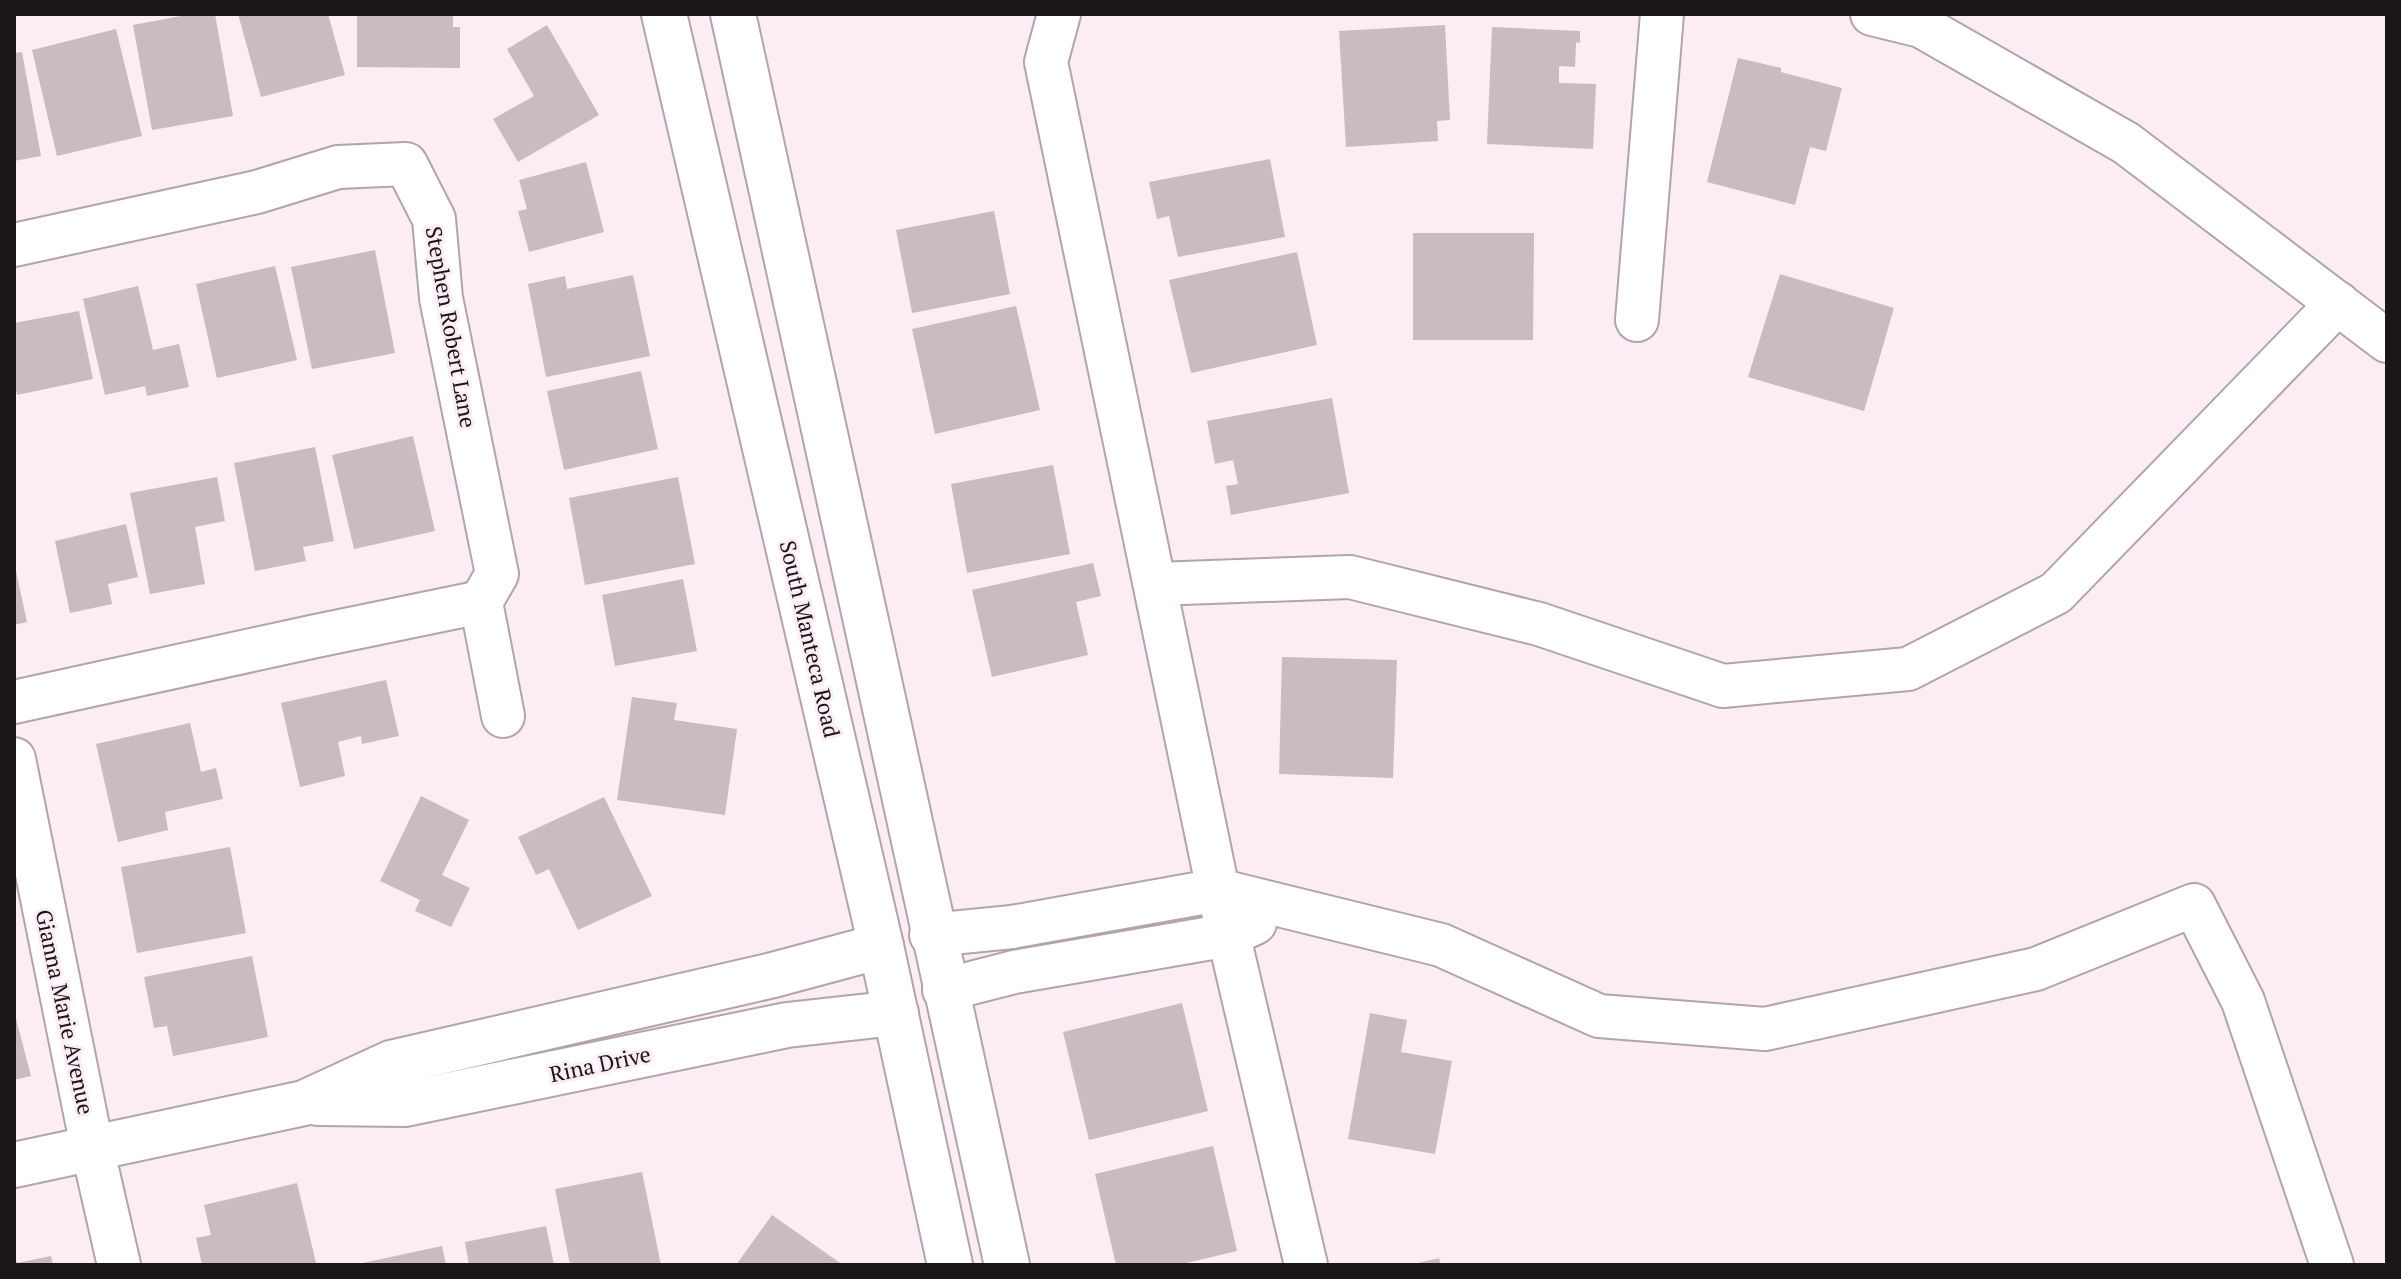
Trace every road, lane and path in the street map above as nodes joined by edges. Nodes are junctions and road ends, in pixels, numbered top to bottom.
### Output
1 (664, 14) edge
2 (733, 14) edge
3 (1059, 14) edge
4 (1662, 14) edge
5 (1872, 14) edge
6 (14, 245) edge
7 (2338, 303) junction
8 (1637, 320) dead end
9 (2387, 341) edge
10 (1155, 584) junction
11 (481, 602) junction
12 (14, 702) edge
13 (503, 716) dead end
14 (14, 759) edge
15 (1218, 890) junction
16 (1289, 908) junction
17 (931, 935) junction
18 (1229, 935) junction
19 (881, 946) junction
20 (944, 990) junction
21 (896, 1013) junction
22 (304, 1103) junction
23 (92, 1147) junction
24 (14, 1165) edge
25 (119, 1265) edge
26 (950, 1265) edge
27 (1007, 1265) edge
28 (1306, 1265) edge
29 (2332, 1265) edge

1 - 19 street, South Manteca Road
2 - 17 street
3 - 10 street
4 - 8 street
5 - 7 street
6 - 11 street, Stephen Robert Lane
7 - 9 street
7 - 10 street
10 - 15 street
11 - 12 street
11 - 13 street
14 - 23 street, Gianna Marie Avenue
15 - 16 street
15 - 17 street
15 - 18 street
16 - 18 street
16 - 29 street
17 - 20 street
18 - 20 street
18 - 28 street
19 - 21 street, South Manteca Road
19 - 22 street, Rina Drive
20 - 27 street
21 - 22 street, Rina Drive
21 - 26 street, South Manteca Road
22 - 23 street, Rina Drive
23 - 24 street, Rina Drive
23 - 25 street, Gianna Marie Avenue

